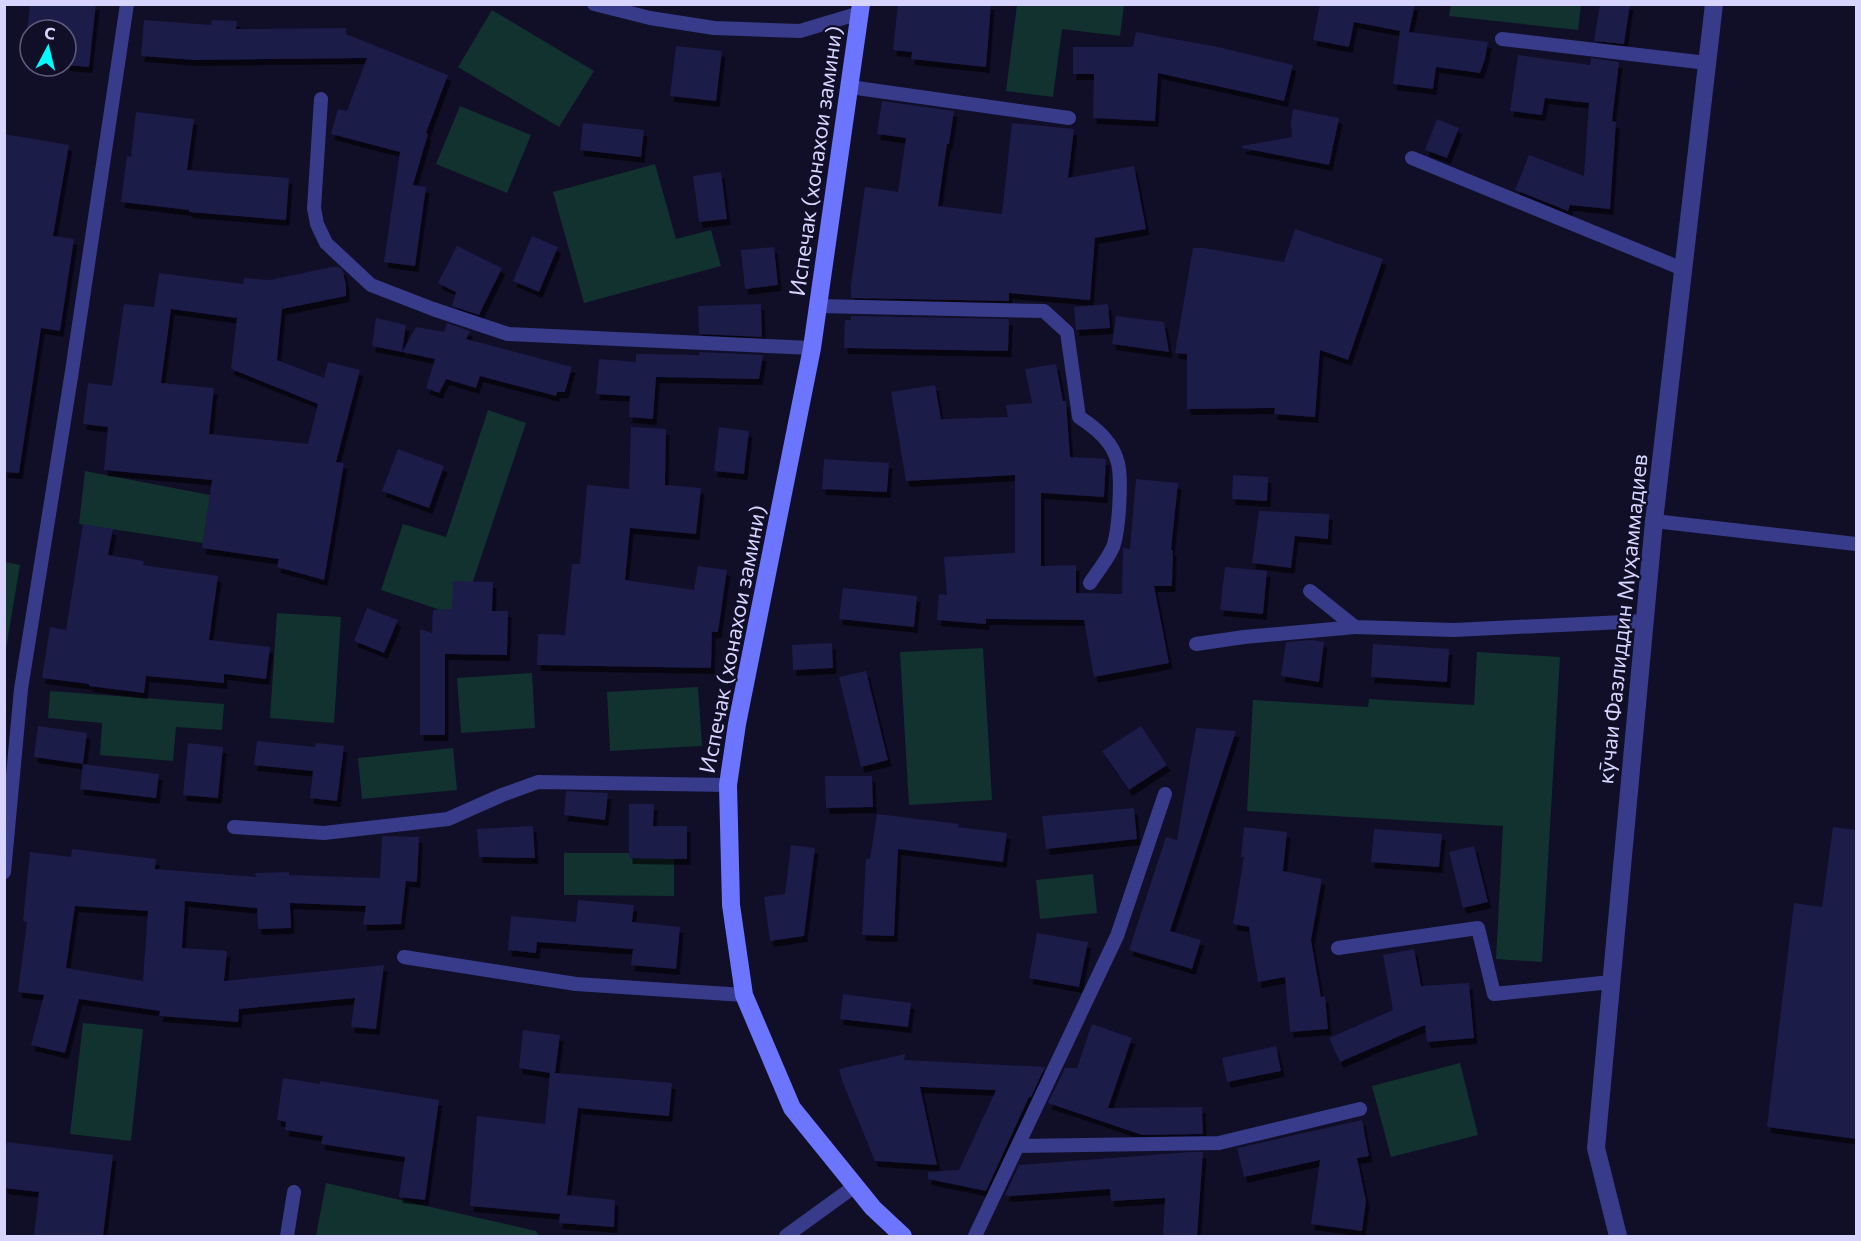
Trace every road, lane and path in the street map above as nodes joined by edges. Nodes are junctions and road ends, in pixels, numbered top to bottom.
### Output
1 (127, 4) edge
2 (594, 4) edge
3 (1714, 4) edge
4 (860, 9) edge
5 (1502, 39) dead end
6 (1707, 63) junction
7 (850, 87) junction
8 (321, 99) dead end
9 (1070, 118) dead end
10 (1412, 158) dead end
11 (1683, 269) junction
12 (818, 306) junction
13 (812, 348) junction
14 (1654, 521) junction
15 (1857, 544) edge
16 (1090, 583) dead end
17 (1310, 591) dead end
18 (1645, 621) junction
19 (1355, 627) junction
20 (1196, 644) dead end
21 (728, 785) junction
22 (1166, 795) dead end
23 (234, 827) dead end
24 (4, 872) edge
25 (1338, 948) dead end
26 (404, 957) dead end
27 (1611, 982) junction
28 (744, 994) junction
29 (1360, 1109) dead end
30 (1018, 1146) junction
31 (855, 1186) junction
32 (294, 1192) dead end
33 (287, 1236) edge
34 (786, 1236) edge
35 (903, 1236) edge
36 (975, 1236) edge
37 (1618, 1236) edge

1 - 24 lane
2 - 4 lane
3 - 6 street, кӯчаи Фазлиддин Муҳаммадиев
4 - 7 street, Испечак (хонахои замини)
5 - 6 lane
6 - 11 street, кӯчаи Фазлиддин Муҳаммадиев
7 - 9 lane
7 - 12 street, Испечак (хонахои замини)
8 - 13 lane
10 - 11 lane
11 - 14 street, кӯчаи Фазлиддин Муҳаммадиев
12 - 13 street, Испечак (хонахои замини)
12 - 16 lane
13 - 21 street, Испечак (хонахои замини)
14 - 15 lane
14 - 18 street, кӯчаи Фазлиддин Муҳаммадиев
17 - 19 lane
18 - 19 lane
18 - 27 street, кӯчаи Фазлиддин Муҳаммадиев
19 - 20 lane
21 - 23 lane
21 - 28 street, Испечак (хонахои замини)
22 - 30 lane
25 - 27 lane
26 - 28 lane
27 - 37 street, кӯчаи Фазлиддин Муҳаммадиев
28 - 31 street, Испечак (хонахои замини)
29 - 30 lane
30 - 36 lane
31 - 34 lane
31 - 35 street, Испечак (хонахои замини)
32 - 33 lane

